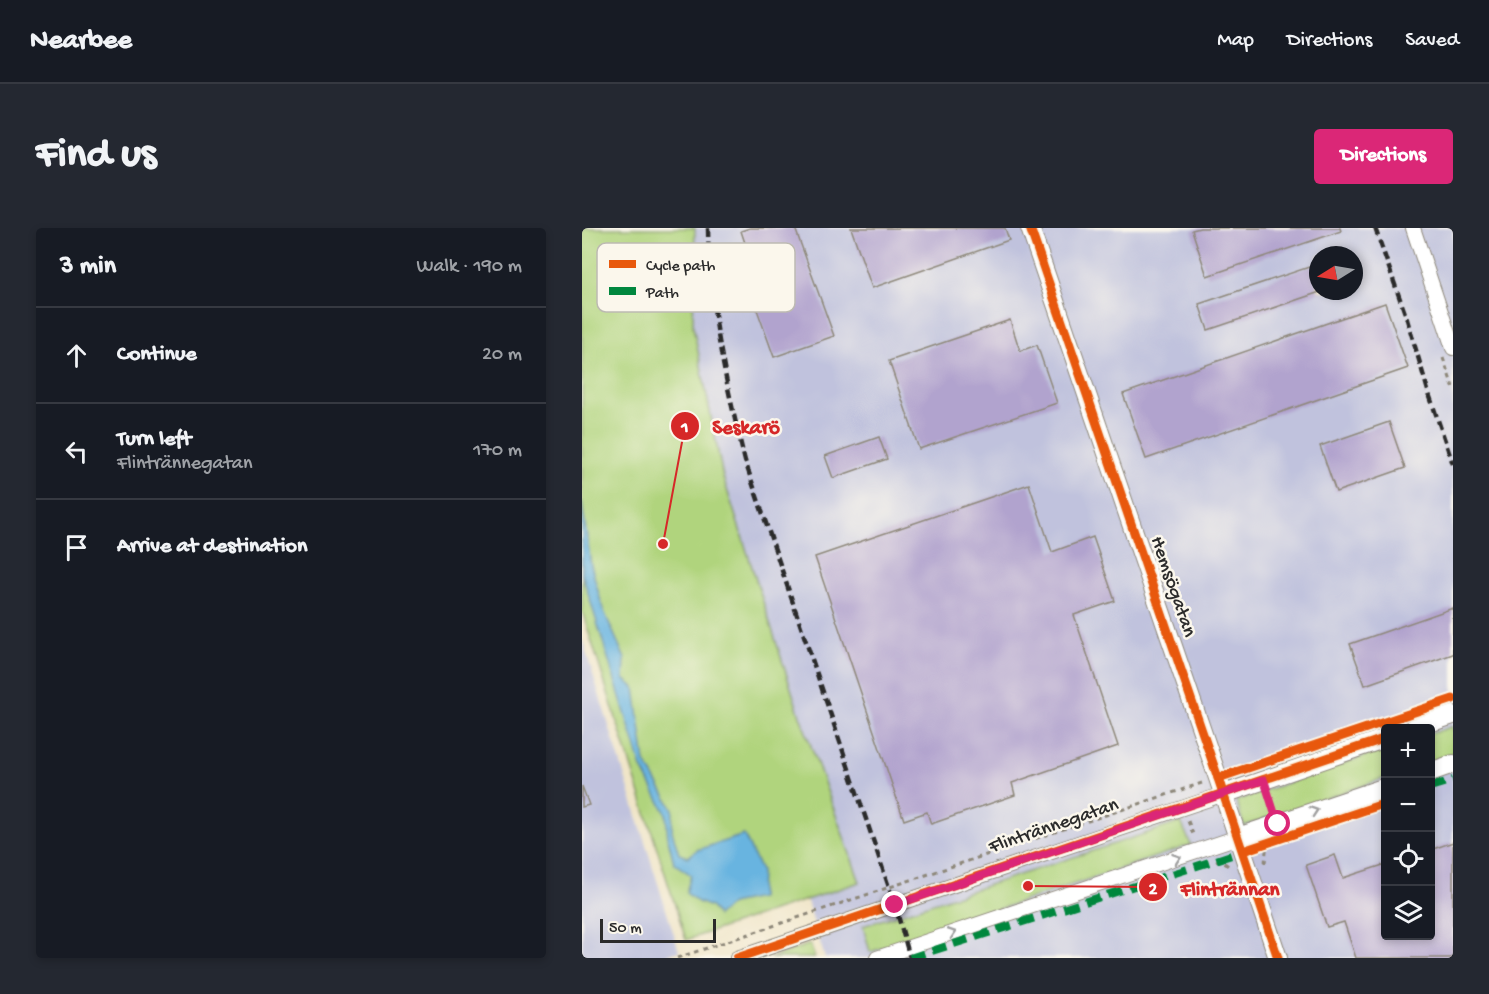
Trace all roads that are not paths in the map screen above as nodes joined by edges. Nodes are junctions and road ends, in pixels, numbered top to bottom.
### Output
1 (1030, 228) edge
2 (1413, 228) edge
3 (1453, 348) edge
4 (1453, 715) edge
5 (1428, 724) edge
6 (1381, 740) edge
7 (1453, 764) edge
8 (1435, 771) edge
9 (1221, 786) junction
10 (1381, 789) edge
11 (1238, 837) junction
12 (737, 958) edge
13 (877, 958) edge
14 (1278, 958) edge

1 - 9 street, Hemsögatan
2 - 3 street
4 - 5 street
6 - 9 street, Flintrännegatan
7 - 8 street
9 - 11 street, Hemsögatan
9 - 12 street, Flintrännegatan
11 -> 10 street
13 -> 11 street
11 - 14 street, Hemsögatan

